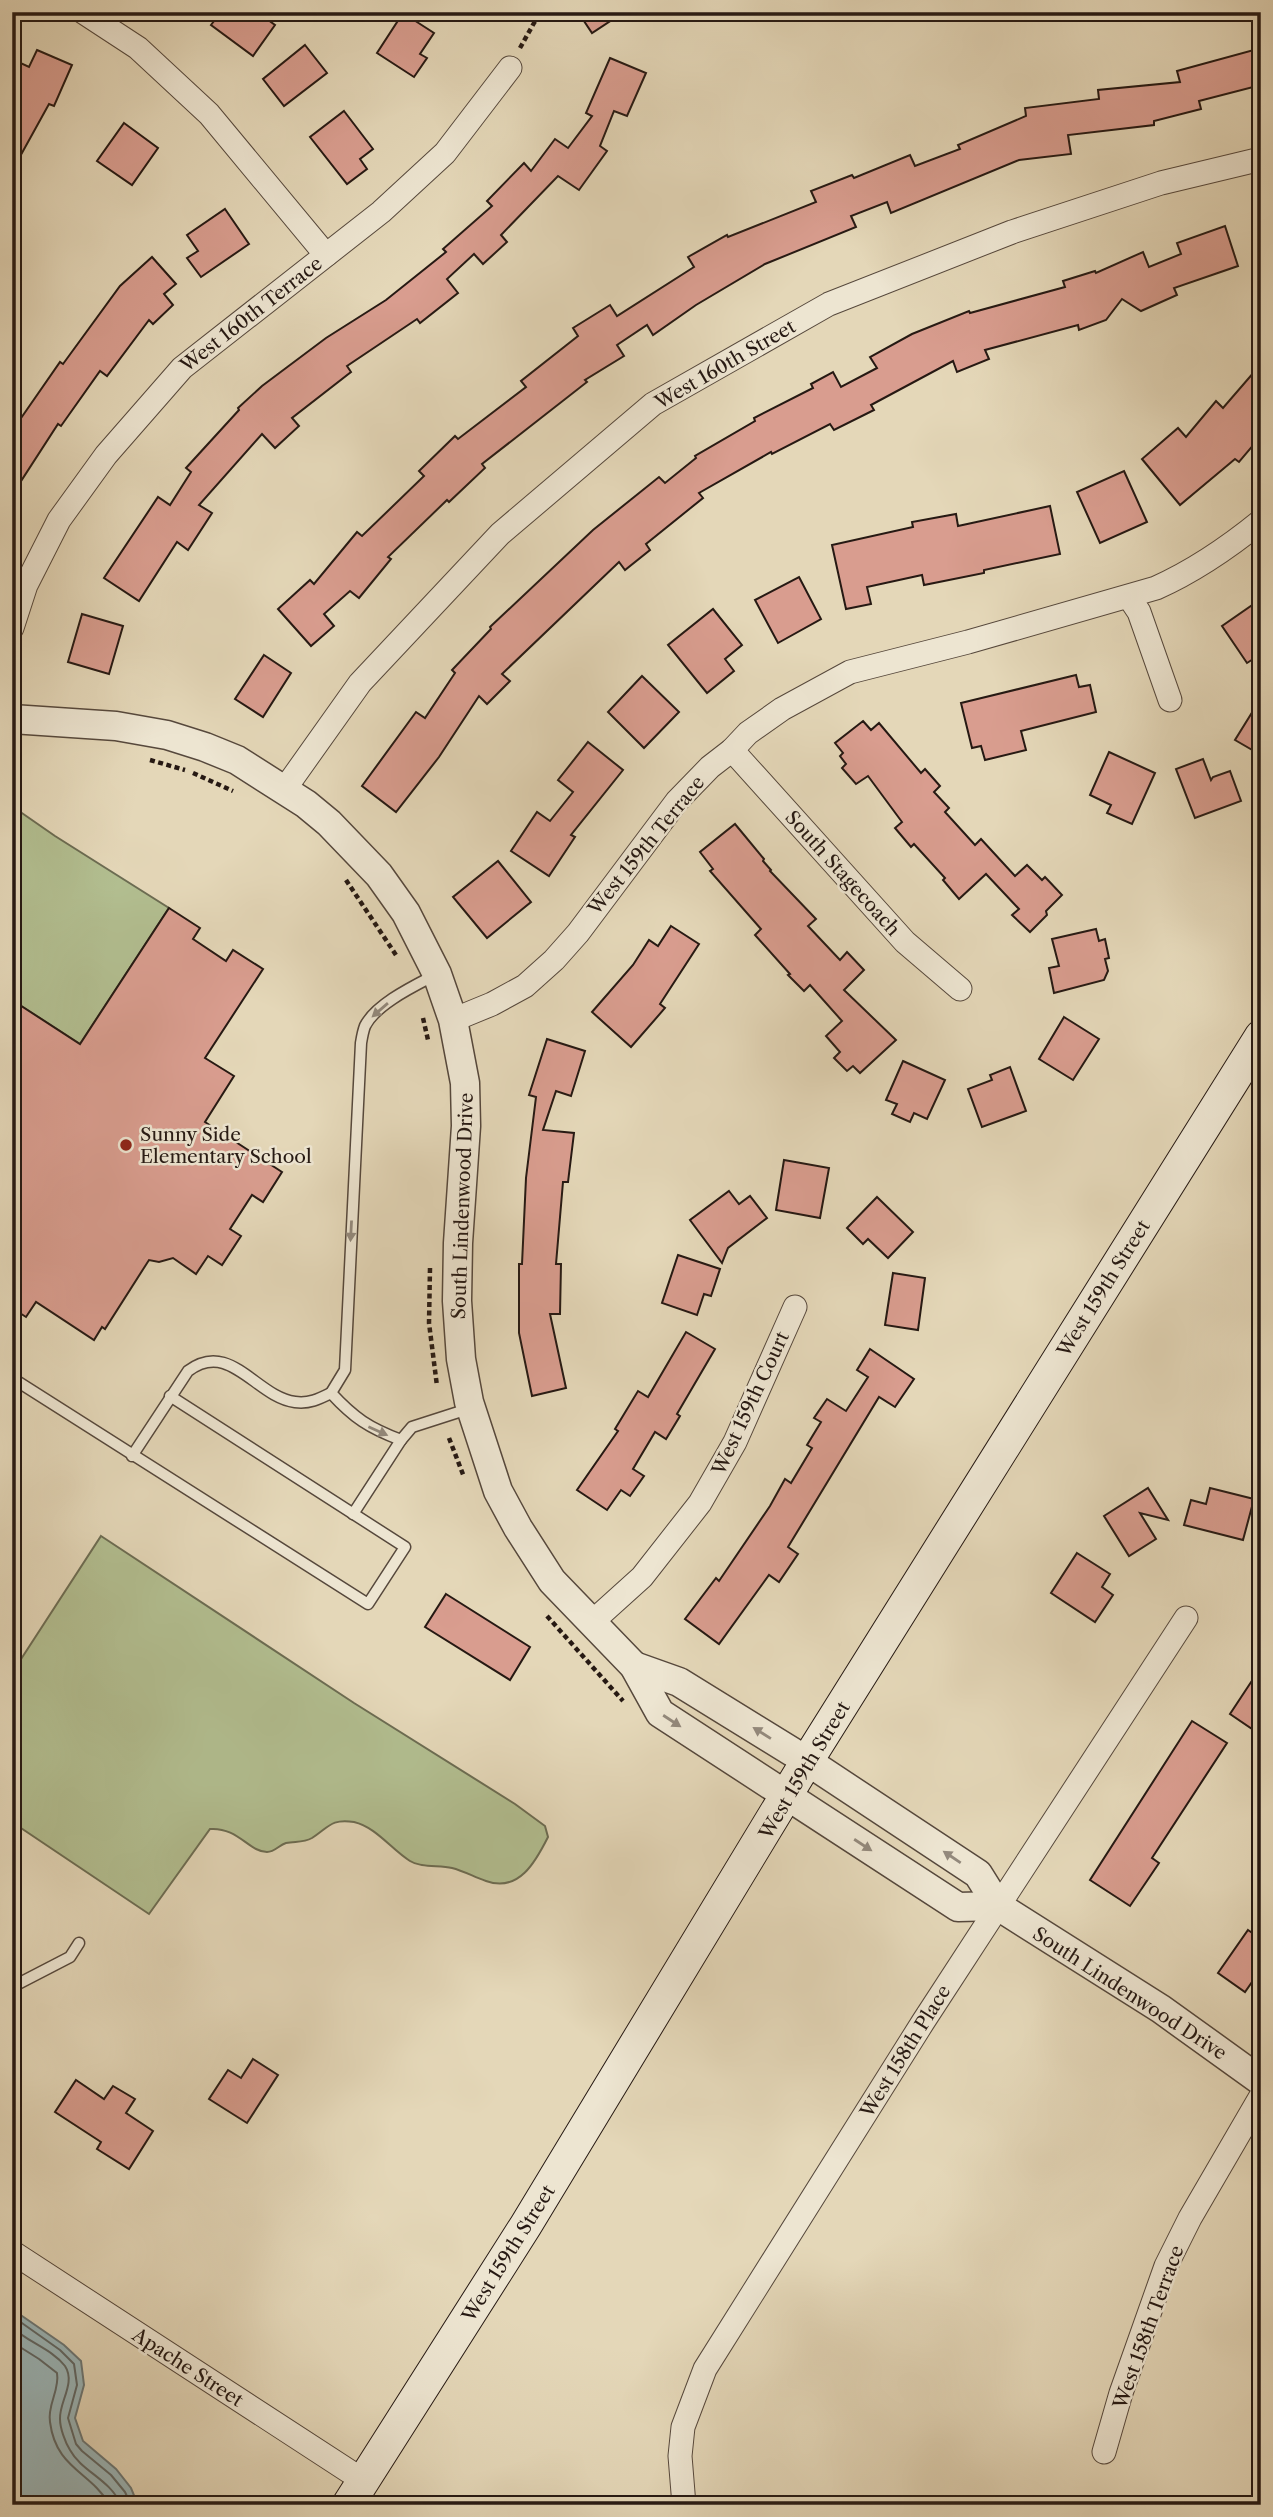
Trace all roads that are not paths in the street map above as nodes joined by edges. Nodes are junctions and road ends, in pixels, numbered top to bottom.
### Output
1 (83, 12) edge
2 (510, 68) road end
3 (1261, 159) edge
4 (326, 255) junction
5 (1261, 521) edge
6 (1129, 597) junction
7 (12, 628) edge
8 (1170, 699) dead end
9 (12, 719) edge
10 (732, 750) junction
11 (284, 790) junction
12 (437, 974) junction
13 (960, 989) dead end
14 (453, 1020) junction
15 (1261, 1036) edge
16 (795, 1307) dead end
17 (12, 1378) edge
18 (331, 1393) junction
19 (170, 1396) junction
20 (471, 1408) junction
21 (401, 1440) junction
22 (132, 1456) junction
23 (353, 1514) junction
24 (1186, 1618) dead end
25 (591, 1623) junction
26 (635, 1666) junction
27 (807, 1761) junction
28 (786, 1796) junction
29 (998, 1906) junction
30 (79, 1943) dead end
31 (12, 1987) edge
32 (1261, 2081) edge
33 (1261, 2096) edge
34 (12, 2252) edge
35 (1104, 2452) dead end
36 (356, 2493) edge
37 (684, 2505) edge

1 - 4 street
2 - 4 street, West 160th Terrace
3 - 11 street, West 160th Street
4 - 7 street, West 160th Terrace
5 - 6 street, West 159th Terrace
6 - 8 street
6 - 10 street, West 159th Terrace
9 - 11 street, South Lindenwood Drive
10 - 13 street, South Stagecoach
10 - 14 street, West 159th Terrace
11 - 12 street, South Lindenwood Drive
12 - 14 street, South Lindenwood Drive
12 -> 18 lane
14 - 20 street, South Lindenwood Drive
15 - 27 main road, West 159th Street
16 - 25 street, West 159th Court
17 - 22 lane
18 - 19 lane
18 -> 21 lane
19 - 22 lane
19 - 23 lane
20 - 21 lane
20 - 25 street, South Lindenwood Drive
21 - 23 lane
22 - 23 lane
24 - 29 street, West 158th Place
25 - 26 street, South Lindenwood Drive
27 -> 26 street, South Lindenwood Drive
26 -> 28 street, South Lindenwood Drive
27 - 28 main road, West 159th Street
29 -> 27 street, South Lindenwood Drive
28 -> 29 street, South Lindenwood Drive
28 - 36 main road, West 159th Street
29 - 32 street, South Lindenwood Drive
29 - 37 street, West 158th Place
30 - 31 lane
33 - 35 street, West 158th Terrace
34 - 36 street, Apache Street

